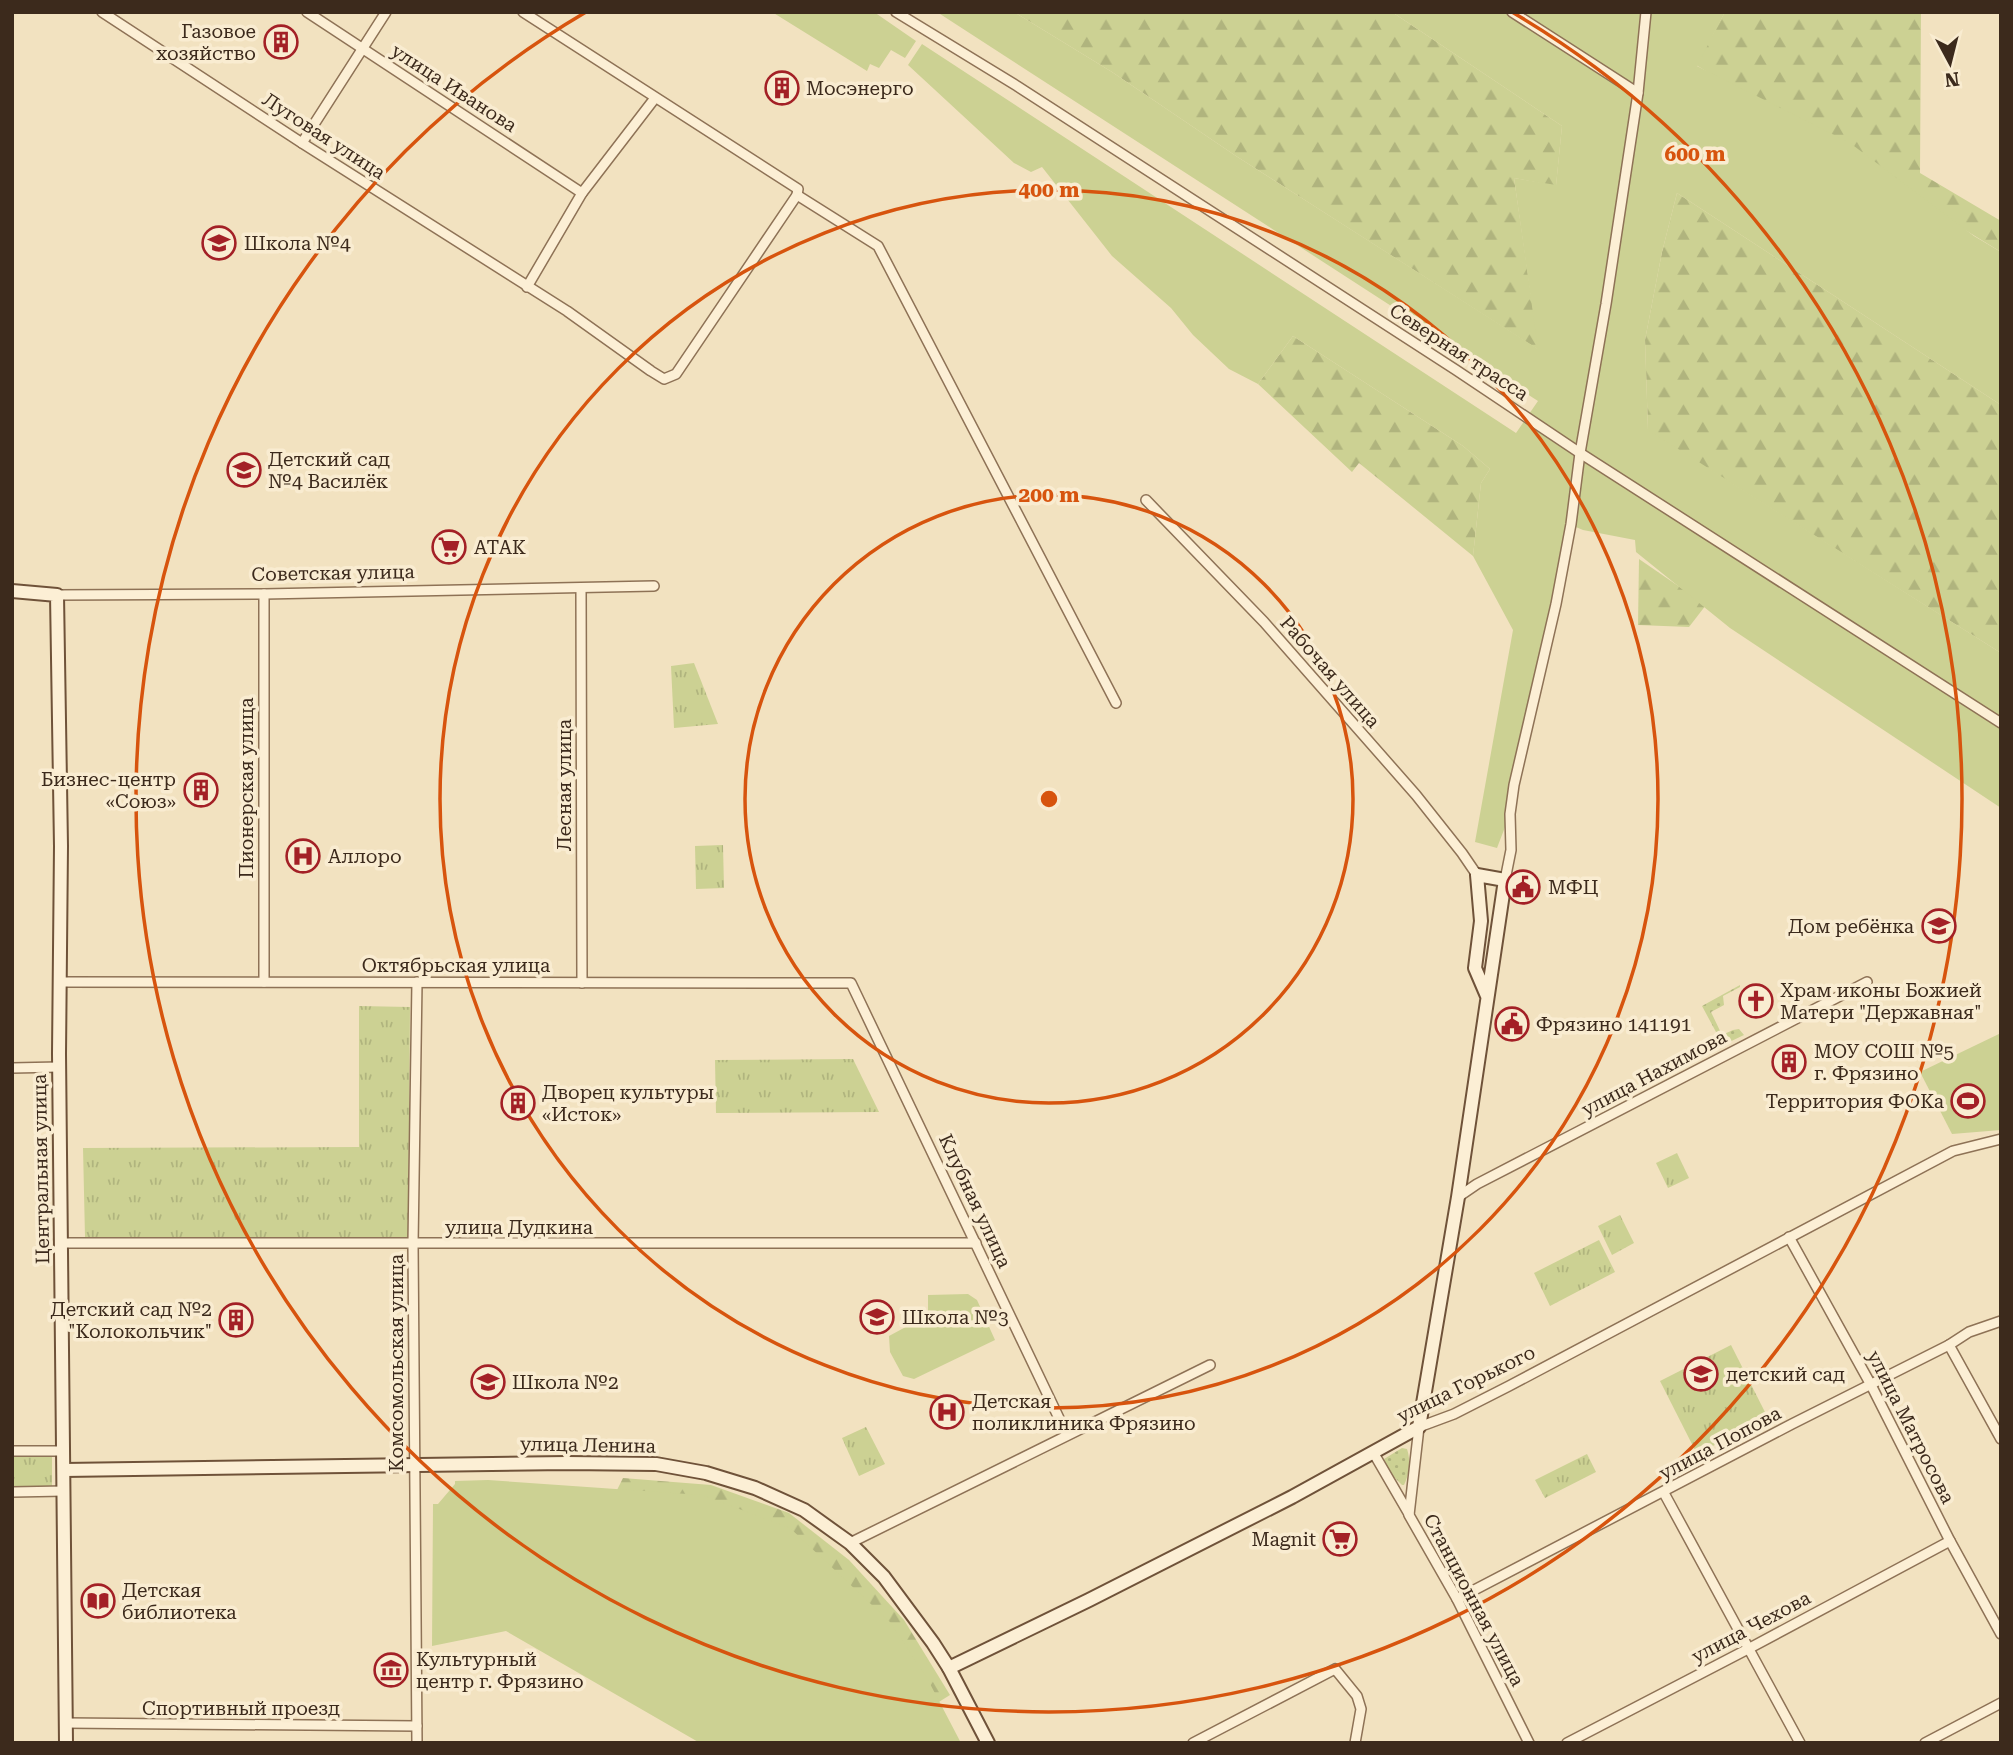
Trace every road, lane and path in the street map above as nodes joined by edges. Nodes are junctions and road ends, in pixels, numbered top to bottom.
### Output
1 (102, 12) edge
2 (307, 12) edge
3 (386, 12) edge
4 (523, 12) edge
5 (896, 12) edge
6 (1512, 12) edge
7 (1646, 12) edge
8 (363, 48) junction
9 (1638, 93) junction
10 (655, 98) junction
11 (302, 143) junction
12 (582, 193) junction
13 (797, 195) junction
14 (527, 287) junction
15 (1580, 453) junction
16 (1146, 500) dead end
17 (654, 586) dead end
18 (582, 588) junction
19 (12, 591) edge
20 (57, 594) junction
21 (264, 594) junction
22 (1116, 703) dead end
23 (2001, 723) edge
24 (1477, 875) junction
25 (1505, 880) junction
26 (61, 982) junction
27 (264, 982) junction
28 (417, 982) junction
29 (1867, 982) dead end
30 (582, 983) junction
31 (851, 983) joint
32 (1487, 996) junction
33 (60, 1067) junction
34 (12, 1068) edge
35 (2001, 1139) edge
36 (1458, 1197) junction
37 (1789, 1237) junction
38 (976, 1243) junction
39 (61, 1244) junction
40 (413, 1244) junction
41 (2001, 1321) edge
42 (1949, 1345) junction
43 (1210, 1365) dead end
44 (1871, 1385) junction
45 (1419, 1427) junction
46 (1067, 1435) junction
47 (2001, 1440) edge
48 (12, 1451) edge
49 (63, 1451) junction
50 (1373, 1452) junction
51 (415, 1465) junction
52 (64, 1470) junction
53 (64, 1491) junction
54 (12, 1492) edge
55 (1664, 1493) junction
56 (1409, 1515) junction
57 (1950, 1541) junction
58 (850, 1543) junction
59 (1457, 1599) junction
60 (2001, 1634) edge
61 (1748, 1649) junction
62 (949, 1668) junction
63 (2001, 1703) edge
64 (65, 1723) junction
65 (417, 1726) junction
66 (66, 1743) edge
67 (417, 1743) edge
68 (988, 1743) edge
69 (1193, 1743) edge
70 (1354, 1743) edge
71 (1529, 1743) edge
72 (1567, 1743) edge
73 (1800, 1743) edge
74 (1925, 1743) edge

1 - 11 street, Луговая улица
2 - 8 street, улица Иванова
3 - 8 street
4 - 10 street
5 - 15 street, Северная трасса
6 - 9 street
7 - 9 street
8 - 11 street
8 - 12 street, улица Иванова
9 - 15 street
10 - 12 street
10 - 13 street
11 - 14 street, Луговая улица
12 - 14 street
13 - 14 street, Луговая улица
13 - 22 street
15 - 23 street, Северная трасса
15 - 25 street
16 - 24 street, Рабочая улица
17 - 18 street, Советская улица
18 - 21 street, Советская улица
18 - 30 street, Лесная улица
19 - 20 street, Советская улица
20 - 21 street, Советская улица
20 - 26 street, Центральная улица
21 - 27 street, Пионерская улица
24 - 25 street
24 - 32 street
25 - 32 street
26 - 27 street, Октябрьская улица
26 - 33 street, Центральная улица
27 - 28 street, Октябрьская улица
28 - 30 street, Октябрьская улица
28 - 40 street, Комсомольская улица
29 - 36 street, улица Нахимова
30 - 31 street, Октябрьская улица
31 - 38 street, Клубная улица
32 - 36 street
33 - 34 street
33 - 39 street, Центральная улица
35 - 37 street, улица Горького
36 - 45 street
37 - 44 street, улица Матросова
37 - 45 street, улица Горького
38 - 40 street, улица Дудкина
38 - 46 street, Клубная улица
39 - 40 street, улица Дудкина
39 - 49 street, Центральная улица
40 - 51 street, Комсомольская улица
41 - 42 street, улица Попова
42 - 44 street, улица Попова
42 - 47 street
43 - 46 street
44 - 55 street, улица Попова
44 - 57 street, улица Матросова
45 - 50 street, улица Горького
45 - 56 street, Станционная улица
46 - 58 street
48 - 49 street
49 - 52 street, Центральная улица
50 - 56 street
50 - 62 street, улица Горького
51 - 52 street, улица Ленина
51 - 58 street, улица Ленина
51 - 65 street, Комсомольская улица
52 - 53 street, Центральная улица
53 - 54 street
53 - 64 street, Центральная улица
55 - 59 street, улица Попова
55 - 61 street
56 - 59 street, Станционная улица
57 - 60 street, улица Матросова
57 - 61 street, улица Чехова
58 - 62 street, улица Ленина
59 - 71 street, Станционная улица
61 - 72 street, улица Чехова
61 - 73 street
62 - 68 street, улица Ленина
63 - 74 street
64 - 65 street, Спортивный проезд
64 - 66 street, Центральная улица
65 - 67 street, Комсомольская улица
69 - 70 street

